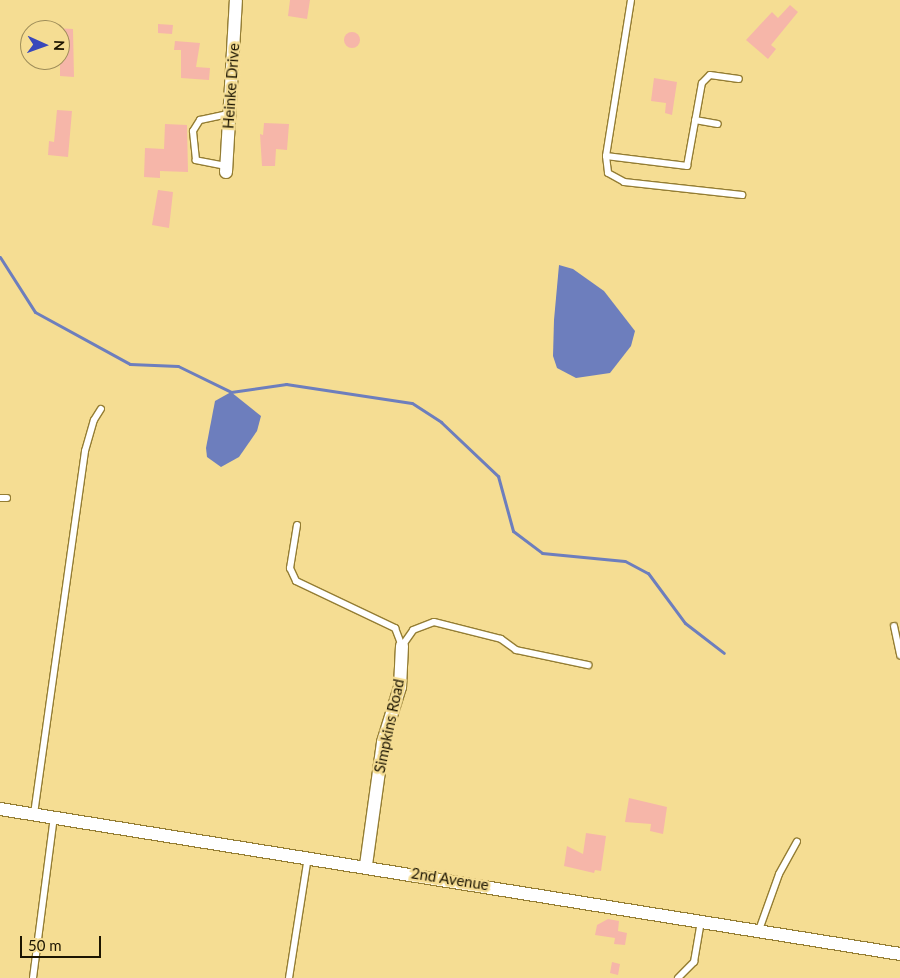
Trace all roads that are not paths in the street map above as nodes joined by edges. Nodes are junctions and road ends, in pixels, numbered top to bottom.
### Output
1 (236, 0) edge
2 (631, 0) edge
3 (738, 79) dead end
4 (229, 114) junction
5 (695, 120) junction
6 (718, 124) dead end
7 (606, 156) junction
8 (226, 169) joint
9 (742, 195) dead end
10 (101, 409) dead end
11 (297, 525) dead end
12 (894, 626) dead end
13 (402, 646) junction
14 (900, 655) edge
15 (588, 664) dead end
16 (0, 809) edge
17 (34, 814) junction
18 (54, 818) junction
19 (796, 842) dead end
20 (308, 856) junction
21 (366, 865) junction
22 (700, 921) junction
23 (759, 930) junction
24 (900, 954) edge
25 (33, 978) edge
26 (289, 978) edge
27 (678, 978) edge

1 - 4 street, Heinke Drive
2 - 7 lane
3 - 5 lane
4 - 8 street, Heinke Drive
4 - 8 lane
5 - 6 lane
5 - 7 lane
7 - 9 lane
10 - 17 lane
11 - 13 lane
12 - 14 lane
13 - 15 lane
13 - 21 street, Simpkins Road
16 - 17 street, 2nd Avenue
17 - 18 street, 2nd Avenue
18 - 20 street, 2nd Avenue
18 - 25 lane
19 - 23 lane
20 - 21 street, 2nd Avenue
20 - 26 lane
21 - 22 street, 2nd Avenue
22 - 23 street, 2nd Avenue
22 - 27 lane
23 - 24 street, 2nd Avenue

